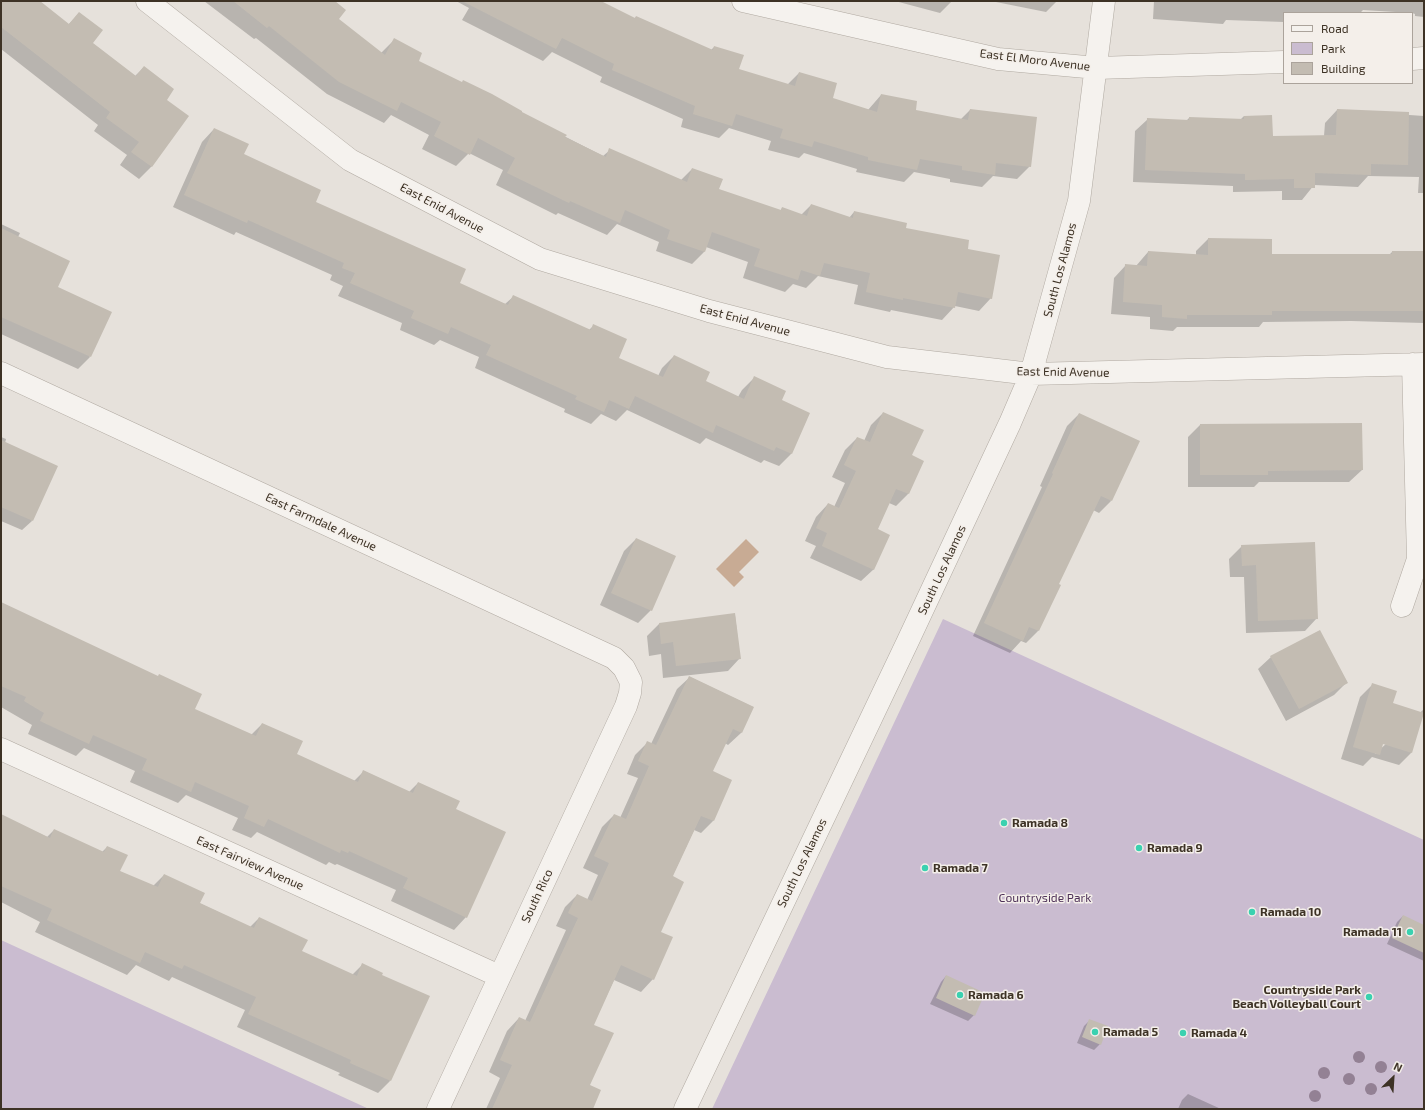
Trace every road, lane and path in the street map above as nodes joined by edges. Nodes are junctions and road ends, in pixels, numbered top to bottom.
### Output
1 (147, 1) edge
2 (743, 1) edge
3 (1104, 1) edge
4 (1413, 58) edge
5 (1424, 58) edge
6 (1283, 62) edge
7 (1097, 68) junction
8 (1419, 364) edge
9 (1, 373) edge
10 (1031, 374) junction
11 (1402, 606) dead end
12 (631, 682) joint
13 (1, 749) edge
14 (499, 976) junction
15 (438, 1109) edge
16 (685, 1109) edge

1 - 10 street, East Enid Avenue
2 - 7 street, East El Moro Avenue
3 - 7 street, South Los Alamos
4 - 5 street
6 - 7 street, East El Moro Avenue
7 - 10 street, South Los Alamos
8 - 10 street, East Enid Avenue
8 - 11 street
9 - 12 street, East Farmdale Avenue
10 - 16 street, South Los Alamos
12 - 14 street, South Rico
13 - 14 street, East Fairview Avenue
14 - 15 street, South Rico

